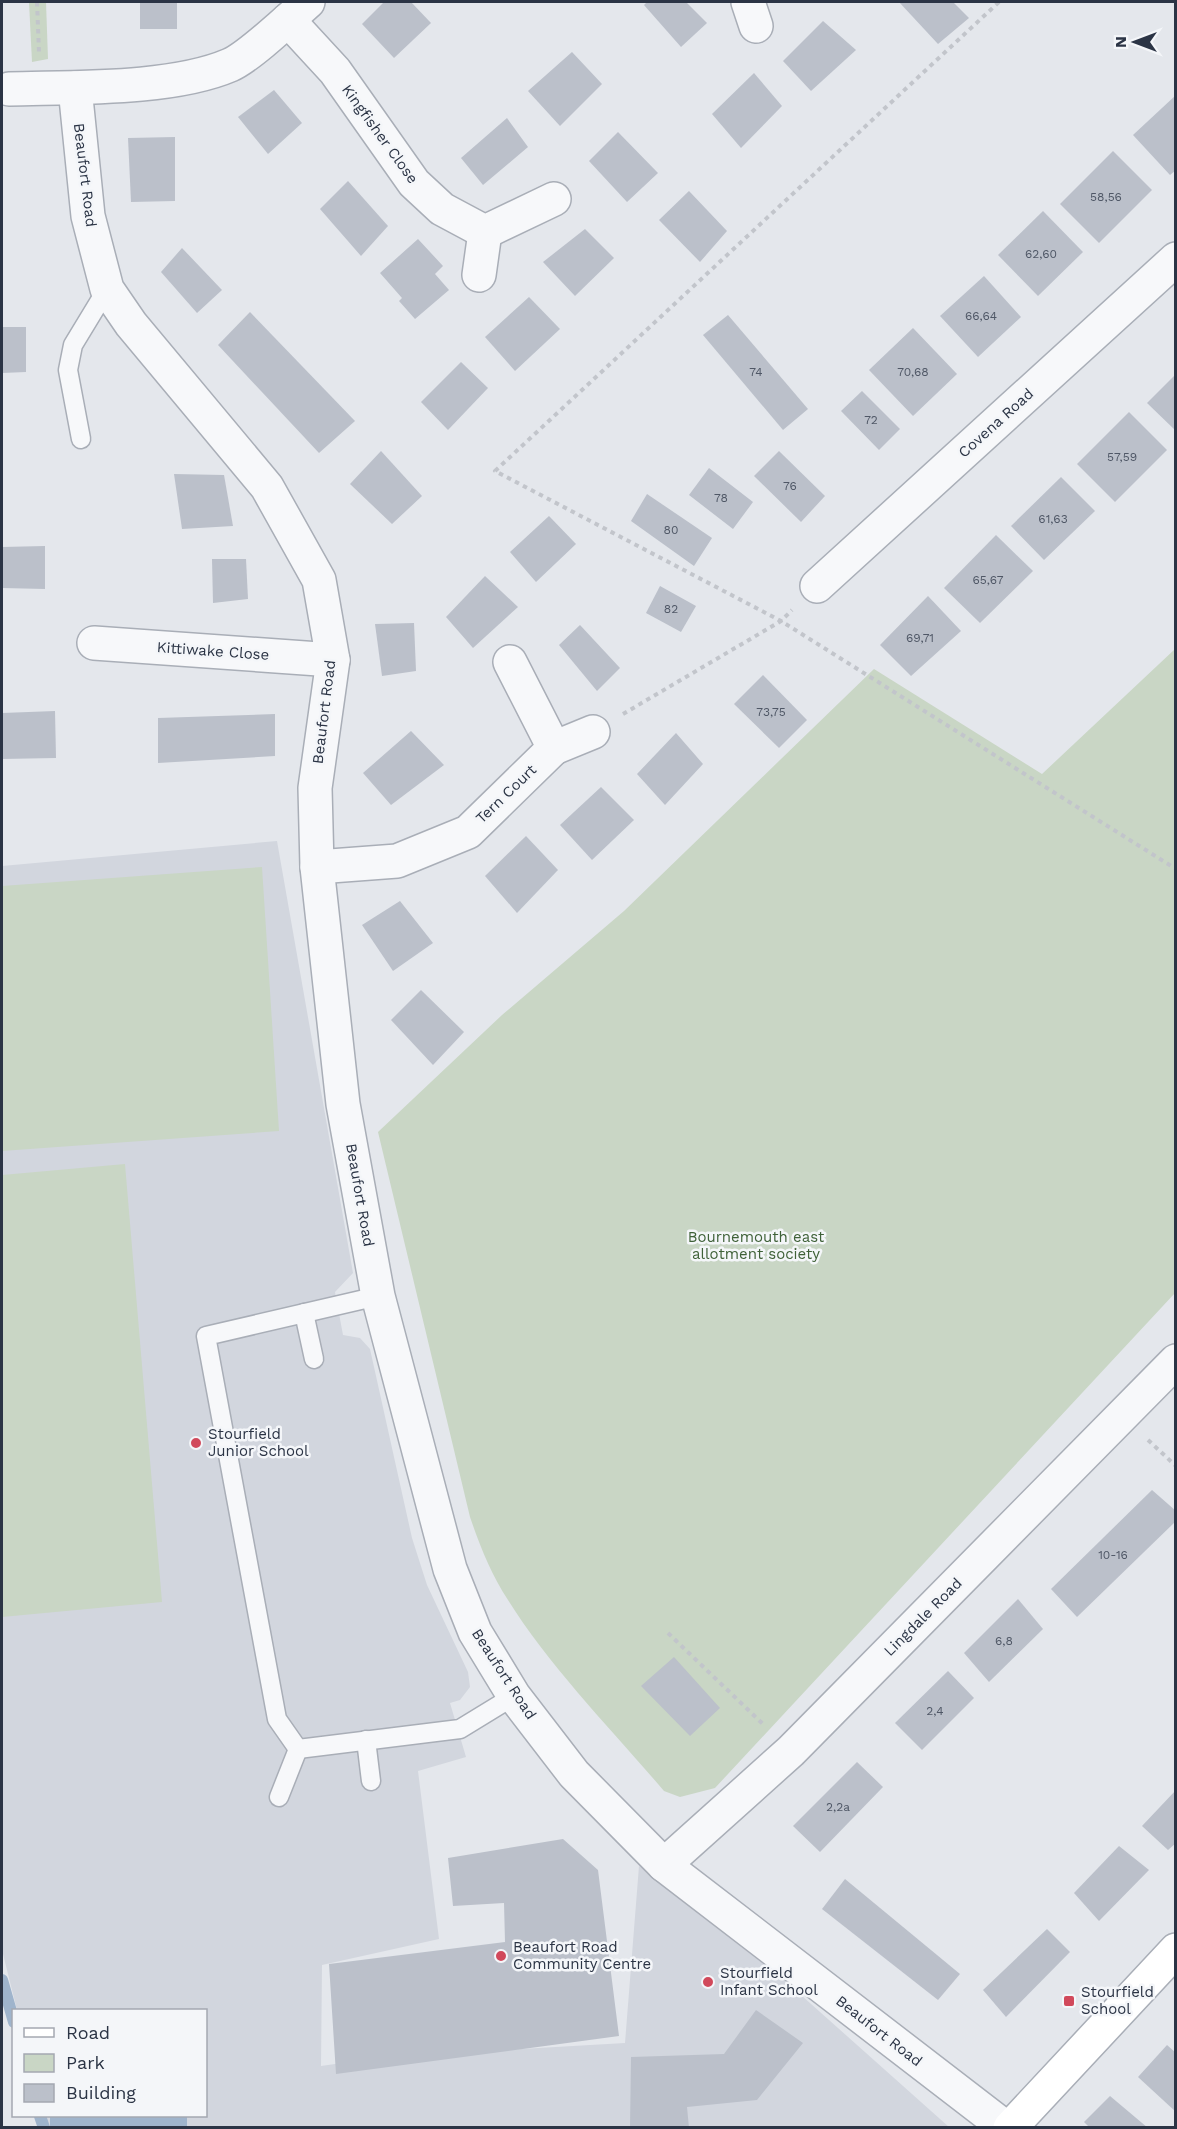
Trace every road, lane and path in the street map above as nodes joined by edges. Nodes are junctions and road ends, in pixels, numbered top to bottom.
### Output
1 (37, 2) edge
2 (999, 2) edge
3 (298, 10) edge
4 (41, 88) junction
5 (75, 88) junction
6 (9, 89) dead end
7 (554, 199) dead end
8 (485, 232) junction
9 (1176, 259) edge
10 (479, 275) dead end
11 (107, 289) junction
12 (81, 439) dead end
13 (817, 586) joint
14 (781, 621) junction
15 (94, 643) dead end
16 (333, 660) junction
17 (510, 662) dead end
18 (593, 732) joint
19 (554, 748) junction
20 (317, 867) junction
21 (1176, 869) edge
22 (378, 1296) junction
23 (304, 1313) junction
24 (314, 1359) dead end
25 (1176, 1361) edge
26 (668, 1633) dead end
27 (514, 1696) junction
28 (366, 1740) junction
29 (298, 1749) junction
30 (791, 1751) junction
31 (371, 1781) dead end
32 (279, 1797) dead end
33 (664, 1865) junction
34 (1176, 1950) edge
35 (1005, 2127) edge
36 (1010, 2127) edge

1 - 4 path
2 - 14 path
3 - 5 street
3 - 8 street, Kingfisher Close
4 - 5 street
4 - 6 street
5 - 11 street, Beaufort Road
7 - 8 street
8 - 10 street
9 - 13 street, Covena Road
11 - 12 lane
11 - 16 street, Beaufort Road
13 - 14 path
14 - 18 path
14 - 21 path
15 - 16 street, Kittiwake Close
16 - 20 street, Beaufort Road
17 - 19 street
18 - 19 street, Tern Court
19 - 20 street, Tern Court
20 - 22 street, Beaufort Road
22 - 23 lane
22 - 27 street, Beaufort Road
23 - 24 lane
23 - 29 lane
25 - 30 street, Lingdale Road
26 - 30 path
27 - 28 lane
27 - 33 street, Beaufort Road
28 - 29 lane
28 - 31 lane
29 - 32 lane
30 - 33 street, Lingdale Road
33 - 35 street, Beaufort Road
34 - 36 street

